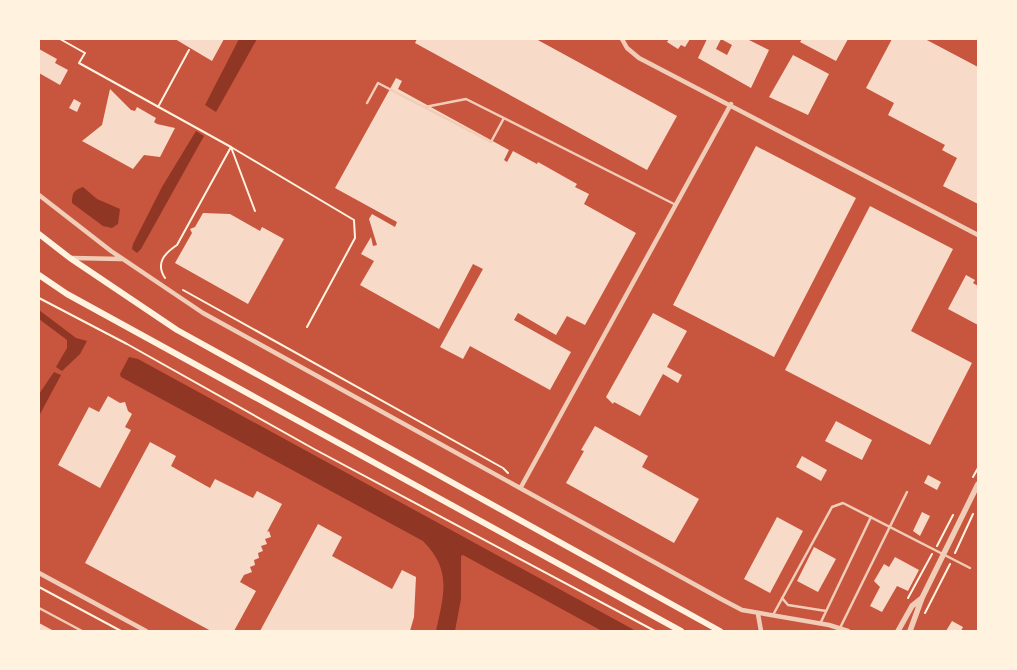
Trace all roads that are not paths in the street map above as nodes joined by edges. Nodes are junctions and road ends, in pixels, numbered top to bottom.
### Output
1 (622, 39) edge
2 (367, 103) dead end
3 (731, 104) junction
4 (425, 107) junction
5 (504, 118) junction
6 (39, 195) edge
7 (676, 205) junction
8 (39, 234) edge
9 (978, 235) edge
10 (70, 258) junction
11 (123, 259) junction
12 (39, 275) edge
13 (978, 484) edge
14 (521, 487) junction
15 (907, 492) dead end
16 (871, 518) junction
17 (891, 528) junction
18 (944, 555) junction
19 (970, 568) dead end
20 (39, 574) edge
21 (782, 598) junction
22 (922, 598) junction
23 (39, 608) edge
24 (826, 611) junction
25 (758, 614) junction
26 (772, 616) junction
27 (820, 624) junction
28 (840, 628) junction
29 (82, 631) edge
30 (146, 631) edge
31 (681, 631) edge
32 (720, 631) edge
33 (761, 631) edge
34 (848, 631) edge
35 (898, 631) edge
36 (910, 631) edge

1 - 3 street
2 - 4 lane
3 - 7 street
3 - 9 street
4 - 5 lane
4 - 5 lane
5 - 7 lane
6 - 11 street
7 - 14 street
8 - 10 main road
10 - 11 street
10 - 32 main road
11 - 14 street
12 - 31 main road
13 - 18 street
14 - 25 street
15 - 17 lane
16 - 17 lane
16 - 21 lane
16 - 24 lane
17 - 18 lane
17 - 28 lane
18 - 19 lane
18 - 22 street
20 - 30 street
21 - 24 lane
21 - 26 lane
22 - 35 street
22 - 36 street
23 - 29 lane
24 - 27 lane
25 - 26 street
25 - 33 street
26 - 27 street
27 - 28 street
28 - 34 street

